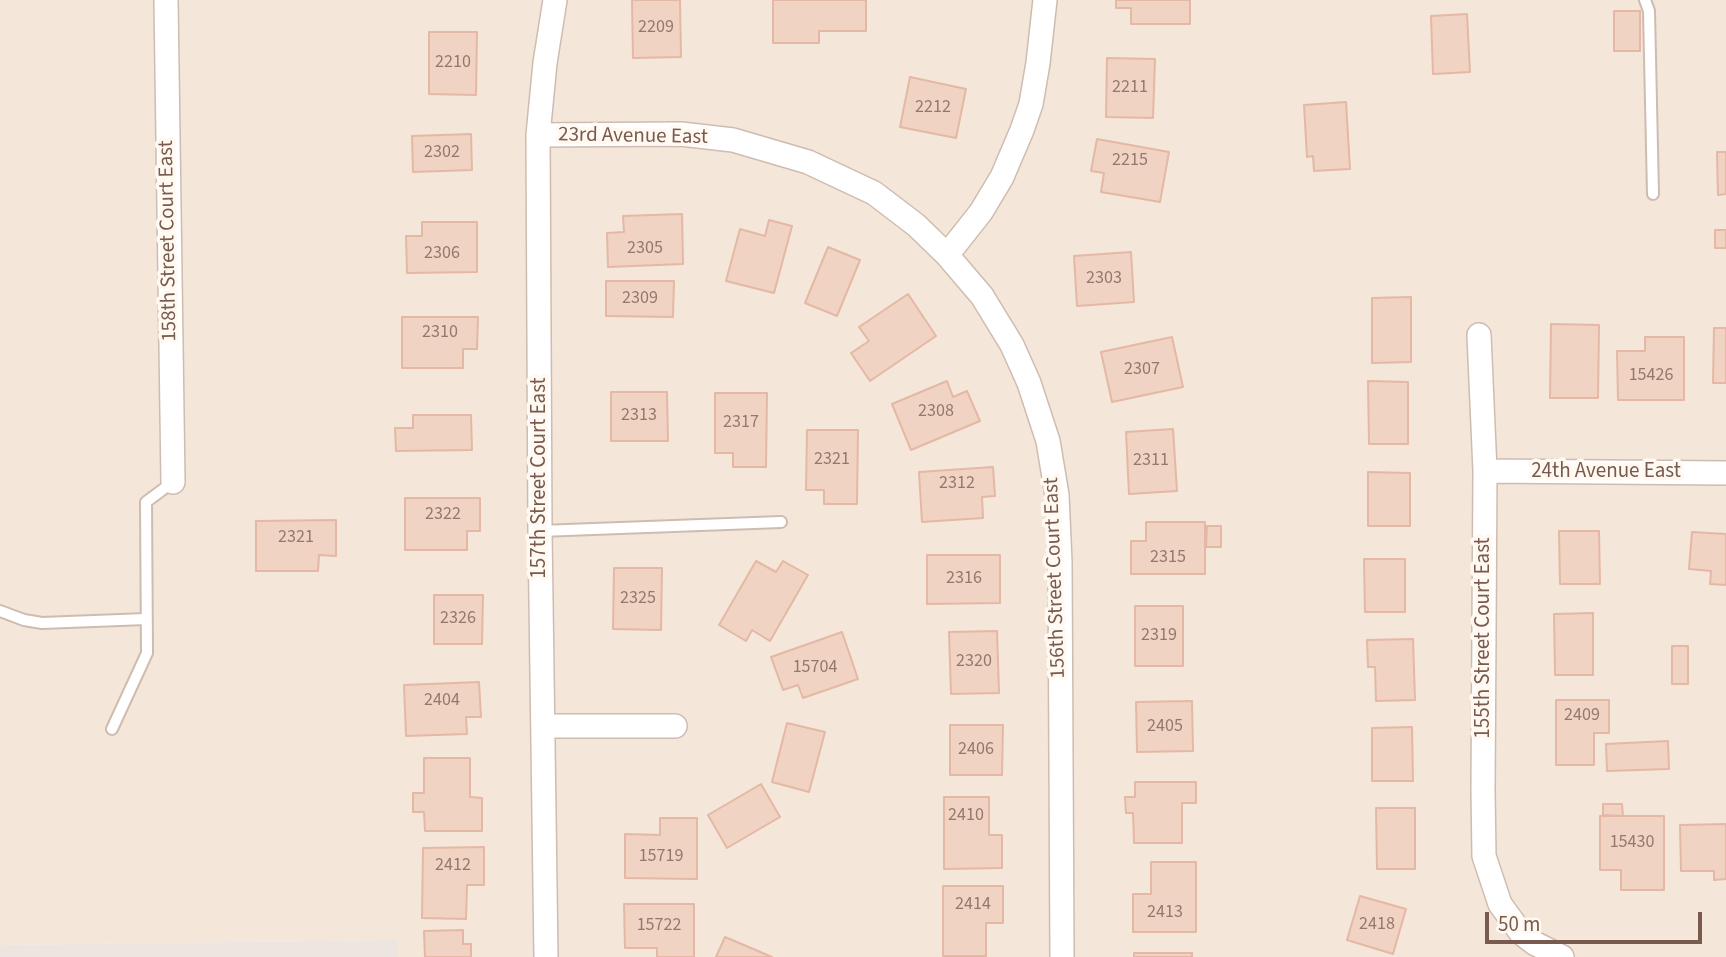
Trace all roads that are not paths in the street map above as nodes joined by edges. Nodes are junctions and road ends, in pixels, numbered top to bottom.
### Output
1 (166, 0) edge
2 (555, 0) edge
3 (1045, 0) edge
4 (1645, 0) edge
5 (538, 135) junction
6 (1653, 194) dead end
7 (947, 255) junction
8 (1479, 335) dead end
9 (1485, 471) junction
10 (1726, 473) edge
11 (173, 482) joint
12 (781, 522) dead end
13 (540, 531) junction
14 (0, 611) edge
15 (146, 619) junction
16 (543, 726) junction
17 (675, 726) dead end
18 (112, 729) dead end
19 (546, 957) edge
20 (1062, 957) edge
21 (1562, 957) edge

1 - 11 street, 158th Street Court East
2 - 5 street, 157th Street Court East
3 - 7 street
4 - 6 lane
5 - 7 street, 23rd Avenue East
5 - 13 street, 157th Street Court East
7 - 20 street, 156th Street Court East
8 - 9 street, 155th Street Court East
9 - 10 street, 24th Avenue East
9 - 21 street, 155th Street Court East
11 - 15 lane
12 - 13 lane
13 - 16 street, 157th Street Court East
14 - 15 lane
15 - 18 lane
16 - 17 street
16 - 19 street, 157th Street Court East

